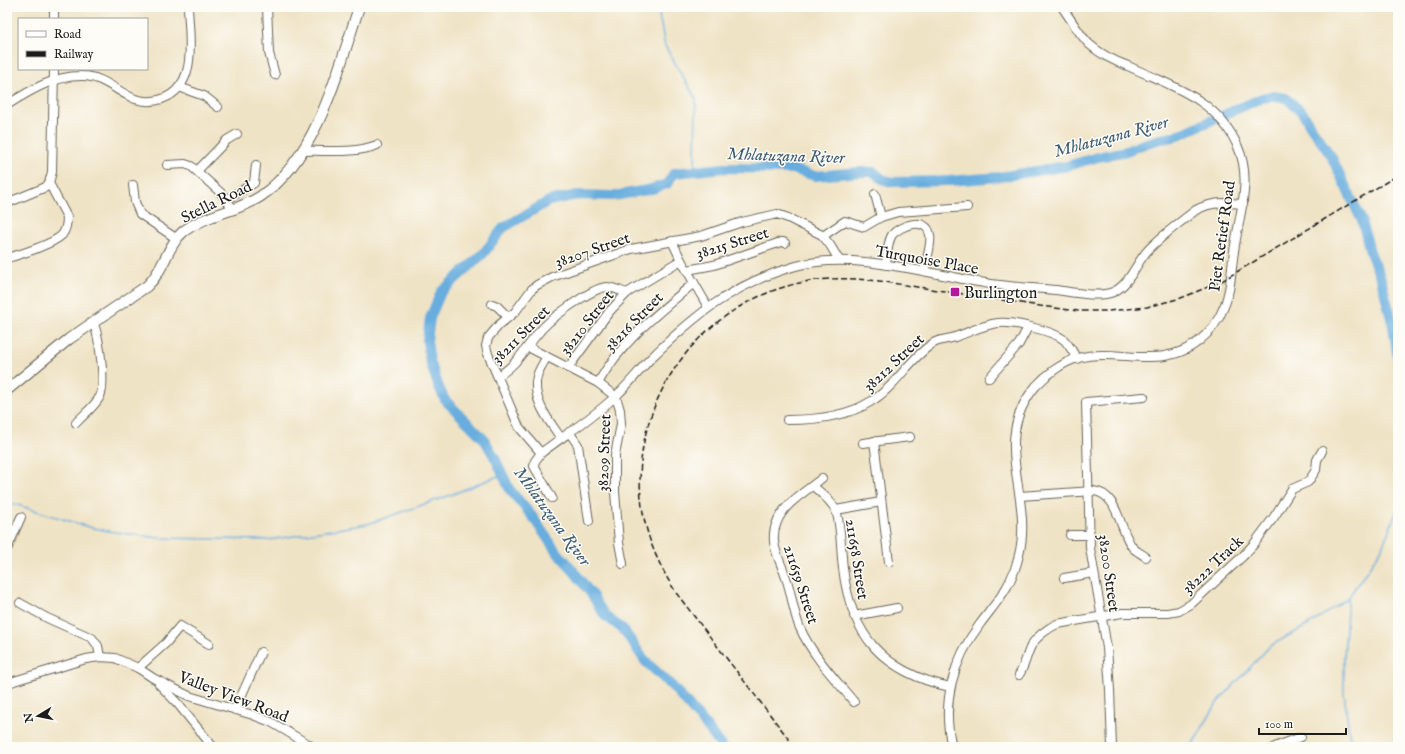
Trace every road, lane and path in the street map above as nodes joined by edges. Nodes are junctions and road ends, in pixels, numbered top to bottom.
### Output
1 (54, 7) edge
2 (188, 7) edge
3 (266, 7) edge
4 (359, 7) edge
5 (1062, 7) edge
6 (54, 18) edge
7 (54, 70) edge
8 (275, 75) dead end
9 (54, 80) junction
10 (179, 87) junction
11 (7, 105) edge
12 (218, 107) dead end
13 (237, 134) dead end
14 (377, 145) dead end
15 (303, 151) junction
16 (167, 165) dead end
17 (256, 166) dead end
18 (197, 171) junction
19 (49, 183) junction
20 (133, 185) dead end
21 (875, 194) dead end
22 (226, 200) junction
23 (7, 203) edge
24 (1243, 204) junction
25 (967, 207) dead end
26 (233, 209) junction
27 (881, 217) junction
28 (823, 236) junction
29 (177, 239) junction
30 (672, 241) junction
31 (785, 243) dead end
32 (7, 258) edge
33 (681, 260) junction
34 (839, 260) junction
35 (886, 265) junction
36 (687, 270) junction
37 (924, 272) junction
38 (694, 283) junction
39 (627, 293) junction
40 (492, 304) dead end
41 (708, 307) junction
42 (508, 317) junction
43 (93, 322) junction
44 (1028, 326) junction
45 (528, 347) junction
46 (546, 357) junction
47 (1077, 359) junction
48 (568, 368) junction
49 (498, 376) junction
50 (989, 378) dead end
51 (598, 383) junction
52 (7, 390) edge
53 (616, 396) junction
54 (1144, 397) dead end
55 (787, 420) dead end
56 (76, 423) dead end
57 (569, 432) junction
58 (910, 437) dead end
59 (561, 438) junction
60 (874, 441) junction
61 (864, 443) dead end
62 (1322, 451) dead end
63 (541, 453) junction
64 (822, 478) dead end
65 (814, 486) junction
66 (1089, 491) junction
67 (1020, 496) junction
68 (552, 498) dead end
69 (881, 502) junction
70 (836, 510) junction
71 (21, 517) dead end
72 (589, 521) dead end
73 (1070, 535) dead end
74 (1089, 535) junction
75 (7, 549) edge
76 (1146, 557) dead end
77 (889, 562) dead end
78 (623, 564) dead end
79 (1094, 573) junction
80 (1064, 578) dead end
81 (20, 603) dead end
82 (897, 608) dead end
83 (854, 616) junction
84 (1101, 616) junction
85 (209, 644) dead end
86 (261, 652) dead end
87 (100, 656) junction
88 (138, 668) junction
89 (1019, 675) dead end
90 (153, 678) junction
91 (7, 684) edge
92 (950, 687) junction
93 (854, 702) dead end
94 (235, 710) junction
95 (1301, 737) dead end
96 (1286, 745) edge
97 (213, 747) edge
98 (313, 747) edge
99 (952, 747) edge
100 (1112, 747) edge
101 (1275, 747) edge

1 - 6 street
2 - 10 street
3 - 8 street
4 - 15 main road, Stella Road
5 - 24 street, Piet Retief Road
7 - 9 street
9 - 10 street
9 - 11 street
9 - 19 street
10 - 12 street
13 - 18 street
14 - 15 street
15 - 26 main road, Stella Road
16 - 18 street
17 - 22 street
18 - 22 street
19 - 23 street
19 - 32 street
20 - 29 street
21 - 27 street
22 - 26 street
24 - 37 street, Turquoise Place
24 - 47 street, Piet Retief Road
25 - 27 street
26 - 29 main road, Stella Road
27 - 28 street
28 - 30 street, 38207 Street
28 - 34 street, 38207 Street
29 - 43 main road, Stella Road
30 - 33 street
30 - 42 street, 38207 Street
31 - 36 street, 38215 Street
33 - 36 street
33 - 39 street, 38210 Street
34 - 35 street, Turquoise Place
34 - 41 street, Turquoise Place
35 - 37 street, Turquoise Place
35 - 37 street
36 - 38 street
38 - 41 street
38 - 51 street, 38216 Street
39 - 45 street, 38211 Street
39 - 48 street, 38210 Street
40 - 42 street
41 - 53 street, Turquoise Place
42 - 49 street, 38207 Street
43 - 52 main road, Stella Road
43 - 56 street
44 - 47 street, 38212 Street
44 - 50 street
44 - 55 street, 38212 Street
45 - 46 street, 38209 Street
45 - 49 street, 38211 Street
46 - 48 street, 38209 Street
46 - 59 street
47 - 67 street
48 - 51 street, 38209 Street
49 - 63 street, 38207 Street
51 - 53 street, 38209 Street
53 - 57 street, Turquoise Place
53 - 78 street, 38209 Street
54 - 66 street, 38200 Street
57 - 59 street, Turquoise Place
57 - 72 street
58 - 60 street
59 - 63 street, Turquoise Place
60 - 61 street
60 - 69 street
62 - 84 street, 38222 Track
63 - 68 street
64 - 65 street, 211659 Street
65 - 70 street, 211658 Street
65 - 93 street, 211659 Street
66 - 67 street
66 - 74 street, 38200 Street
66 - 76 street
67 - 92 street
69 - 70 street
69 - 77 street
70 - 83 street, 211658 Street
71 - 75 street
73 - 74 street
74 - 79 street, 38200 Street
79 - 80 street
79 - 84 street, 38200 Street
81 - 87 street
82 - 83 street
83 - 92 street, 211658 Street
84 - 89 street, 38222 Track
84 - 100 street, 38200 Street
85 - 88 street
86 - 94 street
87 - 88 street, Valley View Road
87 - 91 street, Valley View Road
88 - 90 street, Valley View Road
90 - 94 street, Valley View Road
90 - 97 street
92 - 99 street
94 - 98 street, Valley View Road
95 - 96 street
96 - 101 street

